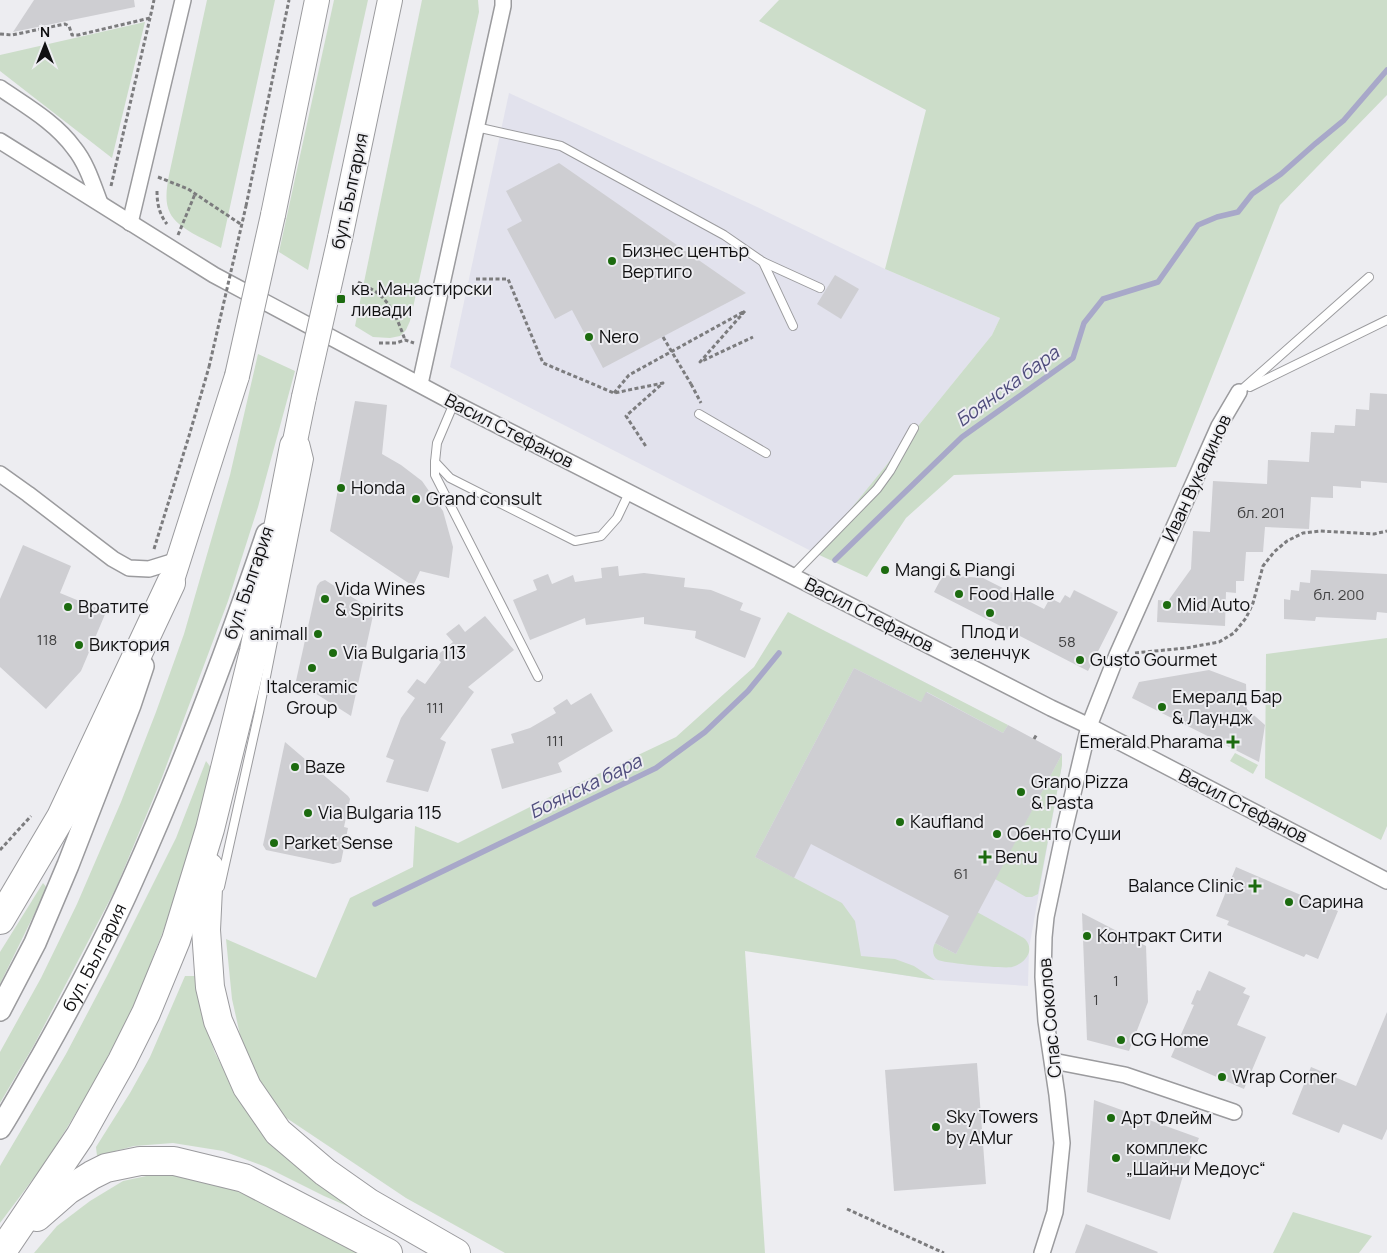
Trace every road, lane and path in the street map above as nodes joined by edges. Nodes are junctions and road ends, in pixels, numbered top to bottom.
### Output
1 (154, 0) edge
2 (183, 0) edge
3 (289, 0) edge
4 (317, 0) edge
5 (390, 0) edge
6 (503, 0) edge
7 (150, 18) junction
8 (0, 34) edge
9 (0, 88) edge
10 (476, 127) junction
11 (0, 140) edge
12 (160, 168) dead end
13 (158, 178) junction
14 (195, 194) junction
15 (105, 199) junction
16 (130, 223) junction
17 (242, 225) junction
18 (169, 226) dead end
19 (174, 232) dead end
20 (178, 235) junction
21 (183, 239) dead end
22 (224, 262) dead end
23 (763, 262) junction
24 (232, 266) dead end
25 (1370, 277) dead end
26 (476, 279) dead end
27 (358, 282) dead end
28 (820, 288) dead end
29 (1387, 320) edge
30 (793, 326) dead end
31 (663, 337) dead end
32 (753, 337) dead end
33 (405, 340) junction
34 (377, 343) dead end
35 (427, 349) junction
36 (420, 384) junction
37 (1239, 392) junction
38 (614, 393) junction
39 (454, 403) junction
40 (702, 412) joint
41 (914, 428) dead end
42 (296, 434) junction
43 (647, 448) dead end
44 (766, 453) dead end
45 (436, 462) junction
46 (0, 474) edge
47 (630, 493) junction
48 (1387, 531) edge
49 (166, 571) junction
50 (792, 576) junction
51 (1117, 655) junction
52 (538, 677) dead end
53 (1089, 726) junction
54 (1037, 734) dead end
55 (1034, 739) dead end
56 (31, 816) dead end
57 (61, 817) junction
58 (210, 829) junction
59 (0, 850) edge
60 (1385, 875) edge
61 (0, 880) edge
62 (220, 891) dead end
63 (216, 910) dead end
64 (0, 920) edge
65 (207, 948) junction
66 (0, 1010) edge
67 (1053, 1061) junction
68 (1234, 1112) dead end
69 (0, 1128) edge
70 (847, 1209) dead end
71 (6, 1247) edge
72 (388, 1253) edge
73 (456, 1253) edge
74 (944, 1253) edge
75 (1042, 1253) edge

1 - 7 path
2 - 16 street
3 - 17 path, bridge
4 - 49 main road, bridge
5 - 42 main road, бул. България, bridge
6 - 10 street
7 - 8 path
7 - 15 path
9 - 15 street
10 - 23 lane
10 - 35 street
11 - 15 street, Васил Стефанов
12 - 13 path
13 - 14 path
13 - 18 path
14 - 17 path
14 - 20 path
15 - 16 street, Васил Стефанов
16 - 36 street, Васил Стефанов
17 - 49 path, bridge
19 - 20 path
20 - 21 path
22 - 24 path
23 - 28 lane
23 - 30 lane
25 - 37 lane, Иван Вукадинов
26 - 38 path
27 - 33 path
29 - 37 lane
31 - 40 path, bridge
32 - 38 path
33 - 34 path
33 - 35 path
35 - 36 street
36 - 39 street, Васил Стефанов
37 - 51 street, Иван Вукадинов
38 - 43 path
39 - 45 lane
39 - 47 street, Васил Стефанов
40 - 44 lane
41 - 50 lane
42 - 58 highway
42 - 62 lane
42 - 69 main road, бул. България
45 - 47 lane
45 - 52 lane
46 - 49 street
47 - 50 street, Васил Стефанов
48 - 51 path
49 - 57 highway
49 - 66 main road
50 - 53 street, Васил Стефанов
51 - 53 street, Иван Вукадинов
53 - 60 street, Васил Стефанов
53 - 67 street, Спас Соколов
54 - 55 path
56 - 59 path
57 - 61 highway
57 - 64 highway
58 - 65 highway
58 - 71 highway
63 - 65 lane
65 - 73 highway
67 - 68 street
67 - 75 street, Спас Соколов
70 - 74 path
71 - 72 highway

